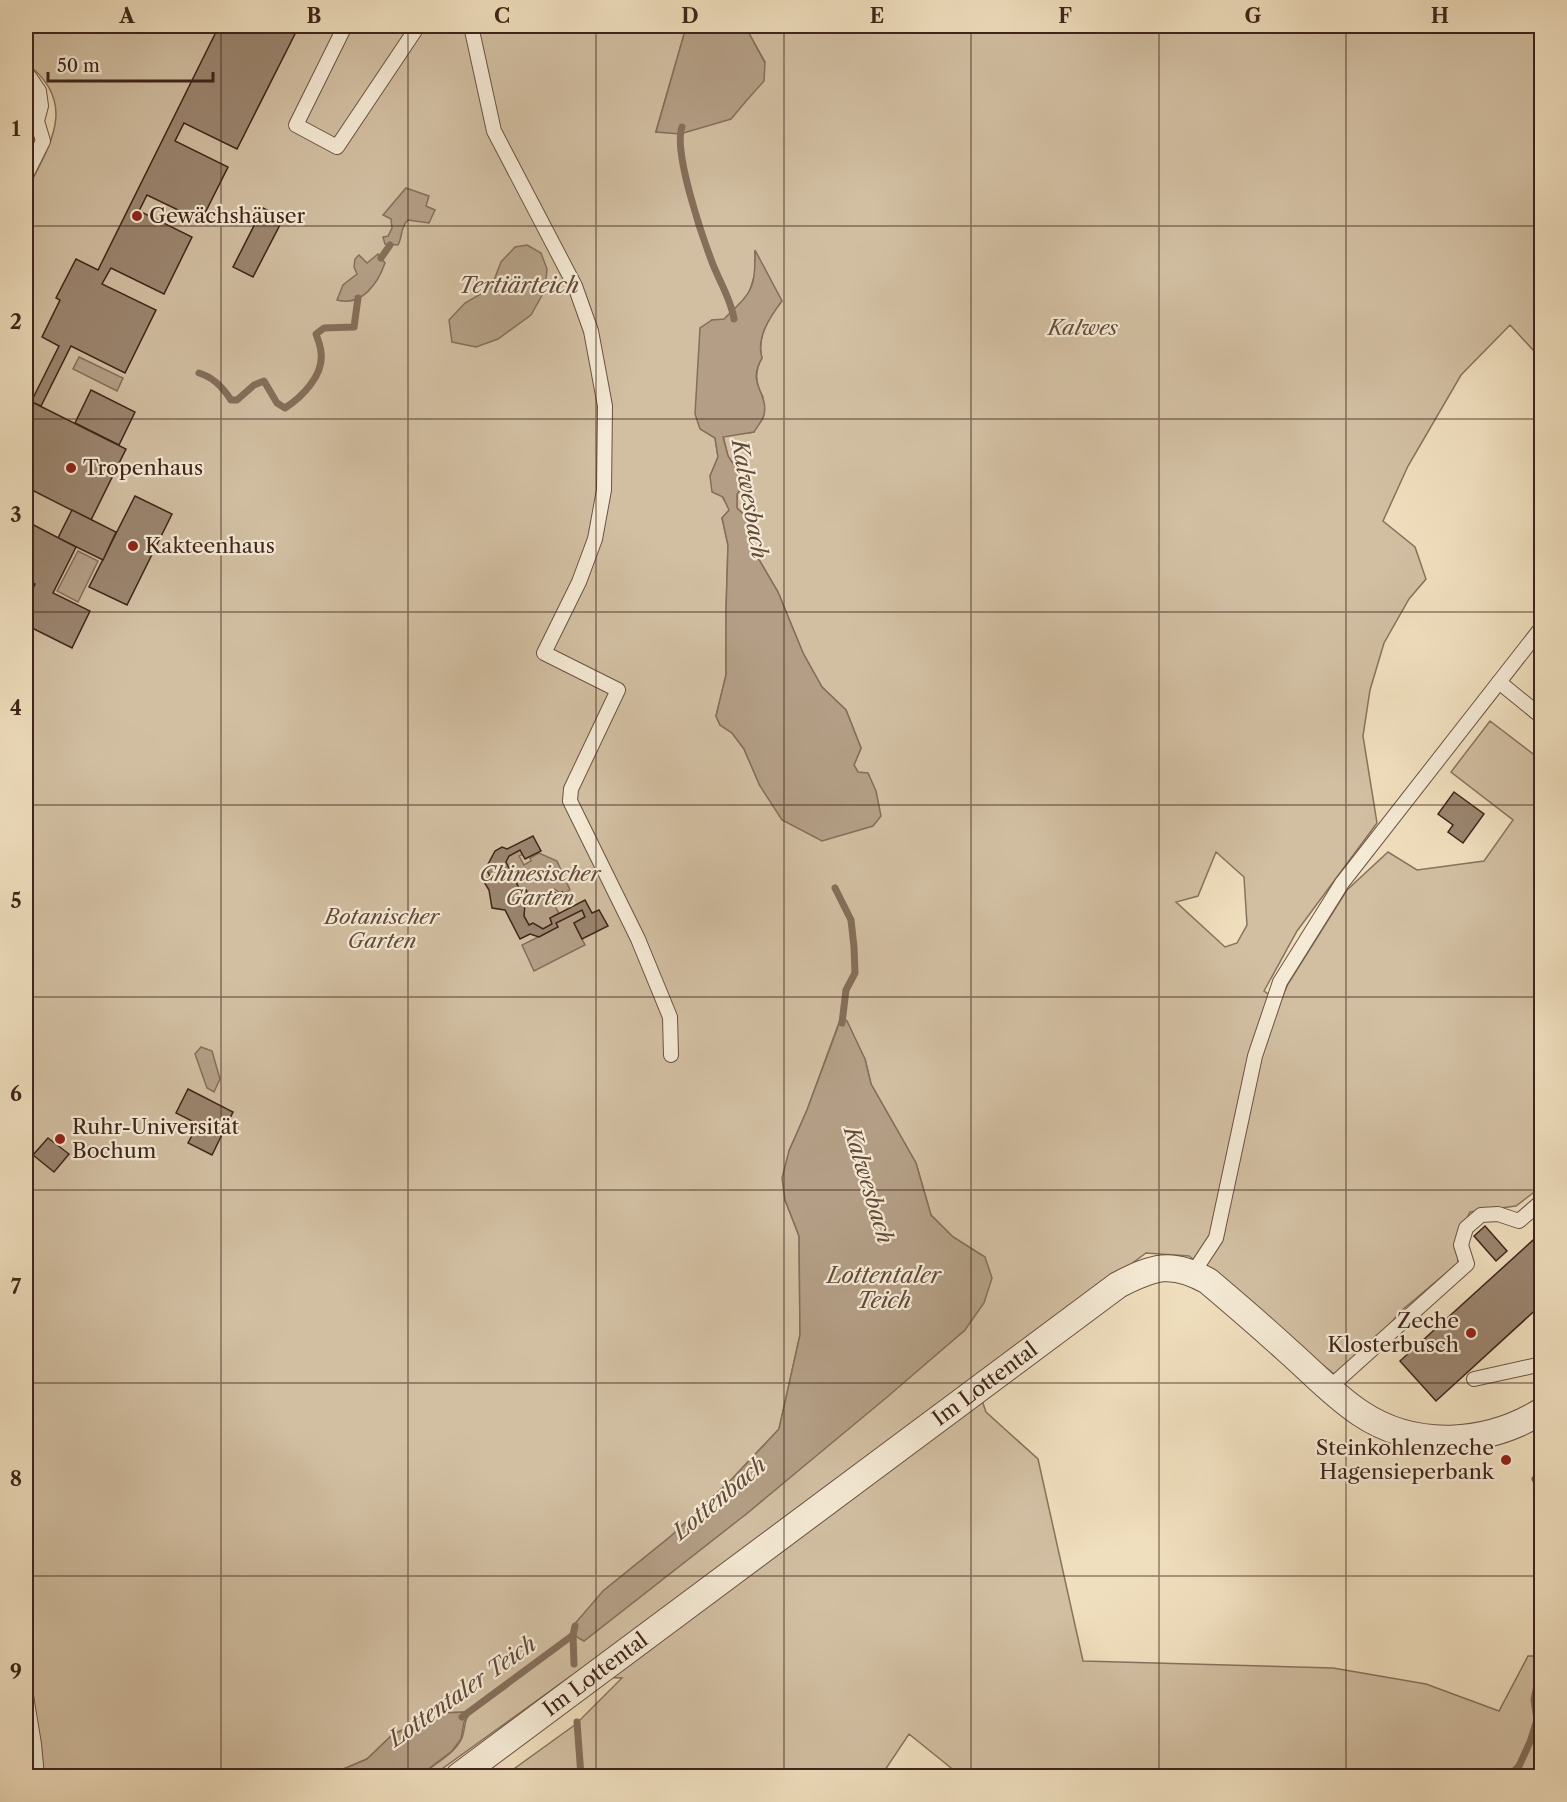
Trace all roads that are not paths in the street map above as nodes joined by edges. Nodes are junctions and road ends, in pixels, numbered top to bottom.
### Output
1 (345, 26) edge
2 (418, 26) edge
3 (471, 26) edge
4 (26, 72) edge
5 (26, 175) edge
6 (1542, 627) edge
7 (1499, 682) junction
8 (1542, 717) edge
9 (671, 1055) dead end
10 (1542, 1201) edge
11 (1193, 1273) junction
12 (1542, 1364) edge
13 (1474, 1379) dead end
14 (1329, 1388) junction
15 (1542, 1411) edge
16 (26, 1696) edge
17 (37, 1776) edge
18 (459, 1776) edge

1 - 2 lane
3 - 9 lane
4 - 5 lane
6 - 7 lane
7 - 8 lane
7 - 11 lane
10 - 14 lane
11 - 14 street, Im Lottental
11 - 18 street, Im Lottental
12 - 13 lane
14 - 15 street, Im Lottental
16 - 17 lane

